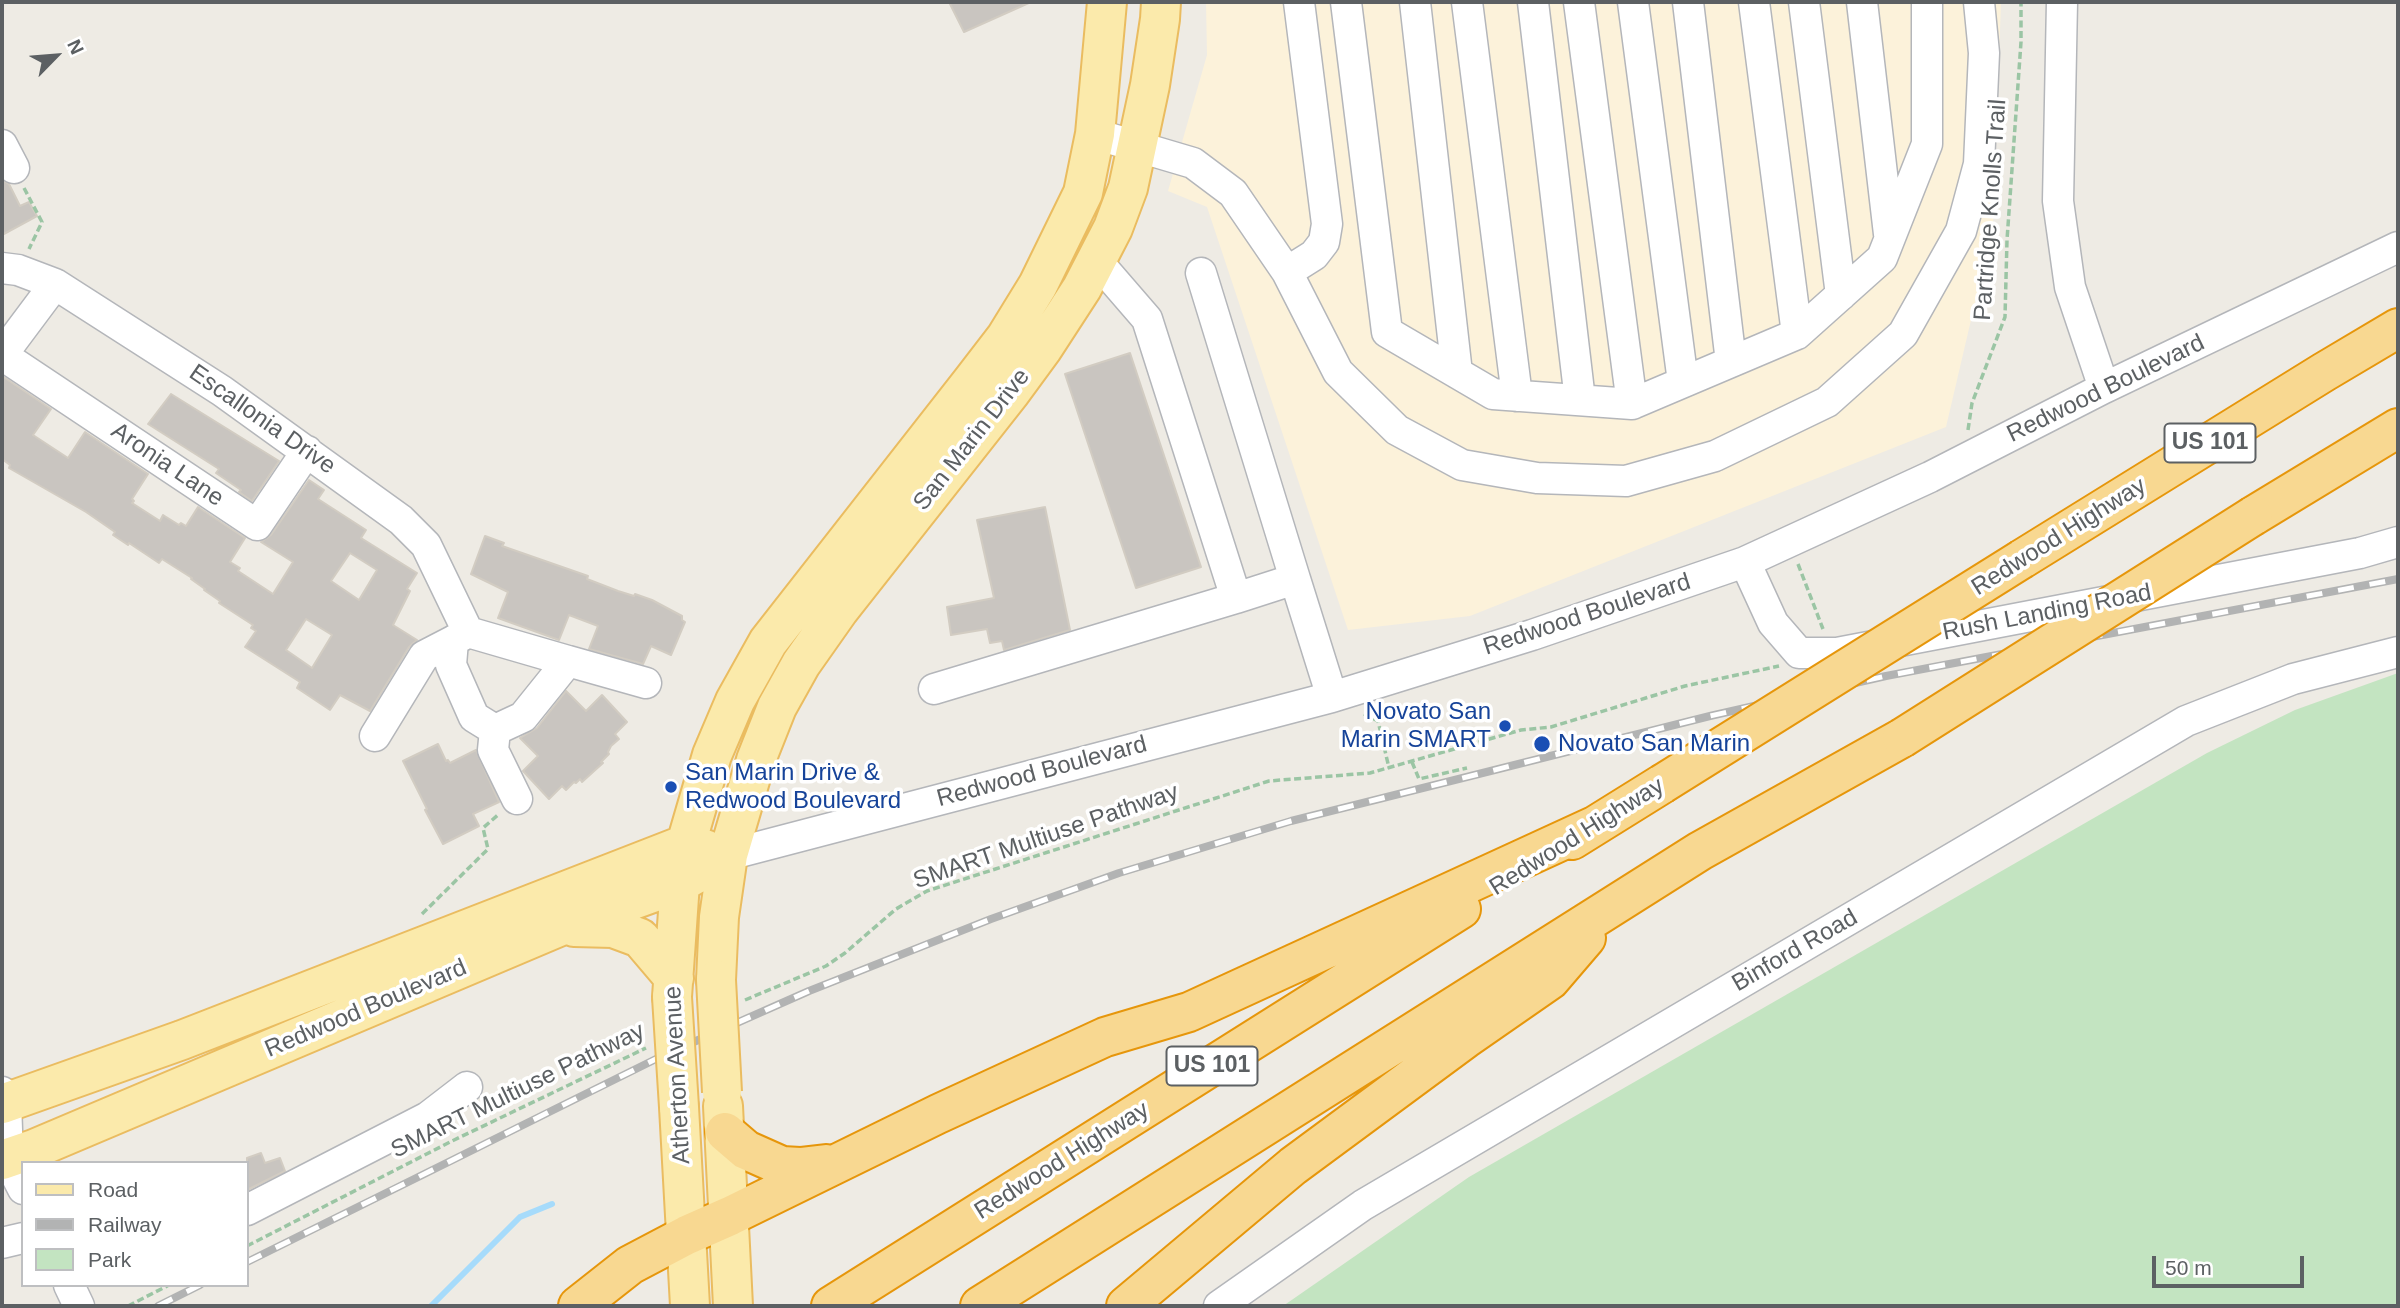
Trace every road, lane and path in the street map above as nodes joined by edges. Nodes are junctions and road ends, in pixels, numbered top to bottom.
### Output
1 (1107, 2) edge
2 (1161, 2) edge
3 (1299, 2) edge
4 (1346, 2) edge
5 (1415, 2) edge
6 (1467, 2) edge
7 (1533, 2) edge
8 (1579, 2) edge
9 (1633, 2) edge
10 (1688, 2) edge
11 (1754, 2) edge
12 (1804, 2) edge
13 (1863, 2) edge
14 (1927, 2) edge
15 (1979, 2) edge
16 (2021, 2) edge
17 (2062, 2) edge
18 (1095, 134) junction
19 (1137, 145) junction
20 (8, 157) edge
21 (1889, 239) junction
22 (2398, 247) edge
23 (1096, 260) junction
24 (10, 269) edge
25 (1287, 272) junction
26 (1201, 273) dead end
27 (55, 284) junction
28 (1841, 295) junction
29 (2398, 328) edge
30 (1797, 334) junction
31 (2, 355) edge
32 (1731, 362) junction
33 (1457, 373) junction
34 (1683, 382) junction
35 (2104, 388) junction
36 (1517, 396) junction
37 (1580, 400) junction
38 (1632, 404) junction
39 (2398, 428) edge
40 (307, 451) junction
41 (1969, 457) junction
42 (1790, 541) junction
43 (2398, 542) edge
44 (1745, 562) junction
45 (1295, 579) junction
46 (1236, 598) junction
47 (461, 637) junction
48 (2398, 652) edge
49 (1810, 653) junction
50 (568, 661) junction
51 (1757, 670) dead end
52 (646, 683) dead end
53 (934, 689) dead end
54 (1343, 693) junction
55 (495, 730) junction
56 (376, 736) dead end
57 (1412, 762) junction
58 (1389, 768) junction
59 (1467, 768) dead end
60 (517, 799) joint
61 (1594, 825) junction
62 (686, 844) junction
63 (728, 855) junction
64 (680, 883) junction
65 (1610, 910) junction
66 (561, 926) junction
67 (404, 953) junction
68 (673, 988) junction
69 (729, 990) junction
70 (646, 1048) dead end
71 (467, 1087) dead end
72 (3, 1099) edge
73 (725, 1132) junction
74 (838, 1162) junction
75 (9, 1164) edge
76 (248, 1209) edge
77 (730, 1216) junction
78 (687, 1235) junction
79 (21, 1238) edge
80 (2, 1243) edge
81 (248, 1245) edge
82 (165, 1287) edge
83 (733, 1303) edge
84 (128, 1306) edge
85 (578, 1306) edge
86 (690, 1306) edge
87 (831, 1306) edge
88 (980, 1306) edge
89 (1126, 1306) edge
90 (1219, 1306) edge

1 - 18 main road, San Marin Drive
2 - 19 main road, San Marin Drive
3 - 25 street
4 - 33 street
5 - 33 street
6 - 36 street
7 - 37 street
8 - 38 street
9 - 34 street
10 - 32 street
11 - 30 street
12 - 28 street
13 - 21 street
14 - 21 street
15 - 25 street
16 - 41 path, Partridge Knolls Trail
17 - 35 street
18 - 19 street
18 - 62 main road, San Marin Drive
19 - 23 main road, San Marin Drive
19 - 25 street
20 - 24 path
21 - 28 street
22 - 35 street, Redwood Boulevard
23 - 46 street
23 - 63 main road, San Marin Drive
24 - 27 street, Escallonia Drive
26 - 45 street
27 - 31 street, Aronia Lane
27 - 40 street, Escallonia Drive
28 - 30 street
29 - 61 highway, Redwood Highway / US 101, bridge
30 - 32 street
31 - 40 street, Aronia Lane
32 - 34 street
33 - 36 street
34 - 38 street
35 - 41 street, Redwood Boulevard
36 - 37 street
37 - 38 street
39 - 65 highway, bridge
40 - 47 street, Escallonia Drive
41 - 42 street, Redwood Boulevard
42 - 44 street, Redwood Boulevard
42 - 49 path
43 - 49 street, Rush Landing Road
44 - 49 street
44 - 54 street, Redwood Boulevard
45 - 46 street
45 - 54 street
46 - 53 street
47 - 50 street
47 - 55 street, Escallonia Drive
47 - 56 street
48 - 90 street, Binford Road
50 - 52 street
50 - 55 street
51 - 57 path, SMART Multiuse Pathway
54 - 58 path
54 - 63 street, Redwood Boulevard
55 - 60 street
57 - 58 path, SMART Multiuse Pathway
57 - 59 path
58 - 69 path, SMART Multiuse Pathway
60 - 67 path
61 - 74 highway
61 - 87 highway, Redwood Highway / US 101
62 - 63 main road, Redwood Boulevard
62 - 64 main road, Atherton Avenue
62 - 67 main road, Redwood Boulevard
63 - 64 main road, Redwood Boulevard
63 - 69 main road, Atherton Avenue
64 - 66 main road, Redwood Boulevard
64 - 68 main road, Atherton Avenue
65 - 88 highway
65 - 89 highway
66 - 68 main road
66 - 75 main road, Redwood Boulevard
67 - 72 main road, Redwood Boulevard
68 - 78 main road, Atherton Avenue, bridge
69 - 73 main road, Atherton Avenue, bridge
70 - 81 path, SMART Multiuse Pathway
71 - 76 street
72 - 75 street
73 - 74 highway
73 - 77 main road, Atherton Avenue
74 - 77 highway
77 - 78 highway
77 - 83 main road, Atherton Avenue
78 - 85 highway
78 - 86 main road, Atherton Avenue
79 - 80 street
82 - 84 path

